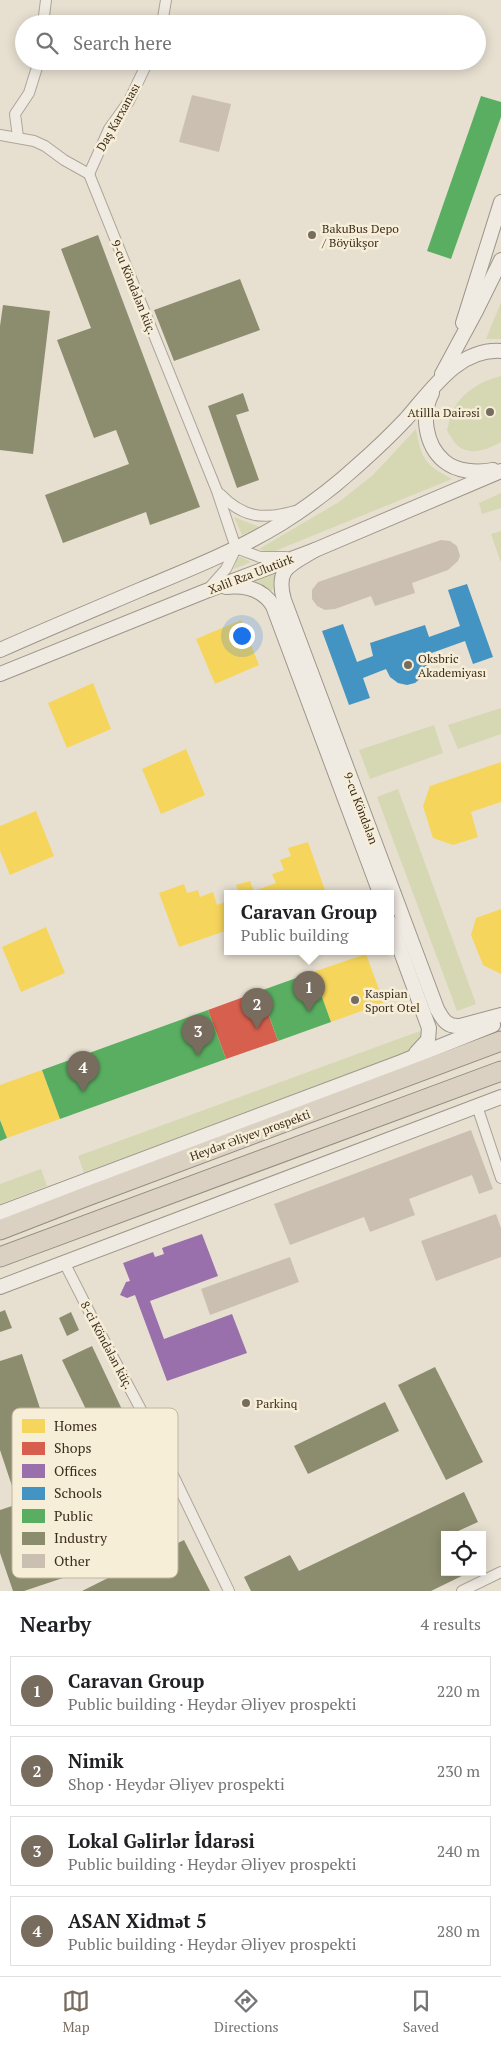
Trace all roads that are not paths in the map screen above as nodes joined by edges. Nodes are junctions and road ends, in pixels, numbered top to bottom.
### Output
1 (46, 0) edge
2 (166, 0) edge
3 (44, 15) edge
4 (164, 15) edge
5 (36, 70) edge
6 (144, 70) edge
7 (0, 135) edge
8 (18, 137) junction
9 (89, 174) junction
10 (501, 202) edge
11 (501, 260) edge
12 (455, 347) junction
13 (501, 351) edge
14 (436, 384) junction
15 (501, 470) edge
16 (218, 491) junction
17 (304, 509) junction
18 (241, 511) junction
19 (228, 524) junction
20 (236, 548) junction
21 (315, 550) junction
22 (206, 591) junction
23 (0, 650) edge
24 (0, 674) edge
25 (379, 890) edge
26 (392, 890) edge
27 (394, 894) edge
28 (394, 933) edge
29 (501, 1014) edge
30 (501, 1022) edge
31 (501, 1041) edge
32 (401, 1062) junction
33 (501, 1072) edge
34 (501, 1097) edge
35 (477, 1106) junction
36 (501, 1178) edge
37 (0, 1213) edge
38 (0, 1230) edge
39 (0, 1257) edge
40 (64, 1262) junction
41 (0, 1287) edge
42 (140, 1408) edge
43 (178, 1485) edge
44 (501, 1572) edge
45 (229, 1591) edge
46 (462, 1591) edge

1 - 3 street
2 - 4 street
5 - 8 street
6 - 9 street, Daş Karxanası
7 - 8 street
8 - 9 street
9 - 16 street, 9-cu Köndələn küç.
10 - 12 main road
11 - 12 main road
12 - 14 main road
13 - 14 main road
14 - 15 main road
14 - 17 main road
15 - 21 main road, Xəlil Rza Ulutürk
16 - 18 street
16 - 19 street, 9-cu Köndələn küç.
17 - 18 street
17 - 20 main road
18 - 19 street
19 - 20 street, 9-cu Köndələn küç.
20 - 21 street
20 - 22 street
20 - 23 main road
21 - 22 main road, Xəlil Rza Ulutürk
21 - 26 main road, 9-cu Köndələn
22 - 24 main road, Xəlil Rza Ulutürk
22 - 25 main road, 9-cu Köndələn
27 - 29 main road, 9-cu Köndələn
28 - 32 main road
30 - 32 main road
31 - 38 highway, Heydər Əliyev prospekti
32 - 37 main road
33 - 39 highway
34 - 35 main road
35 - 36 street
35 - 40 main road
40 - 41 main road
40 - 42 street, 8-ci Köndələn küç.
43 - 45 street, 8-ci Köndələn küç.
44 - 46 street

